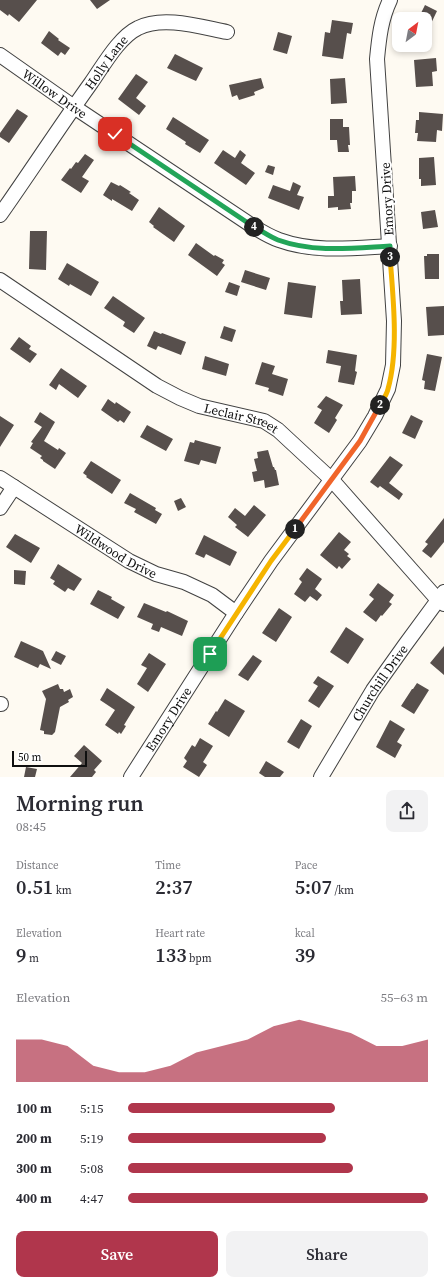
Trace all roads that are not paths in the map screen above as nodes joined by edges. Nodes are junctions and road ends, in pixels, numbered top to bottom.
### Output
1 (390, 0) edge
2 (227, 32) dead end
3 (0, 55) edge
4 (74, 107) junction
5 (0, 215) edge
6 (390, 246) junction
7 (0, 280) edge
8 (0, 478) edge
9 (332, 480) junction
10 (14, 487) junction
11 (0, 508) edge
12 (442, 599) edge
13 (236, 613) junction
14 (131, 777) edge
15 (321, 777) edge

1 - 6 street, Emory Drive
2 - 4 street, Holly Lane
3 - 4 street, Willow Drive
4 - 5 street, Holly Lane
4 - 6 street, Willow Drive
6 - 9 street, Emory Drive
7 - 9 street, Leclair Street
8 - 10 street, Wildwood Drive
9 - 12 street, Leclair Street
9 - 13 street, Emory Drive
10 - 11 street
10 - 13 street, Wildwood Drive
12 - 15 street, Churchill Drive
13 - 14 street, Emory Drive

